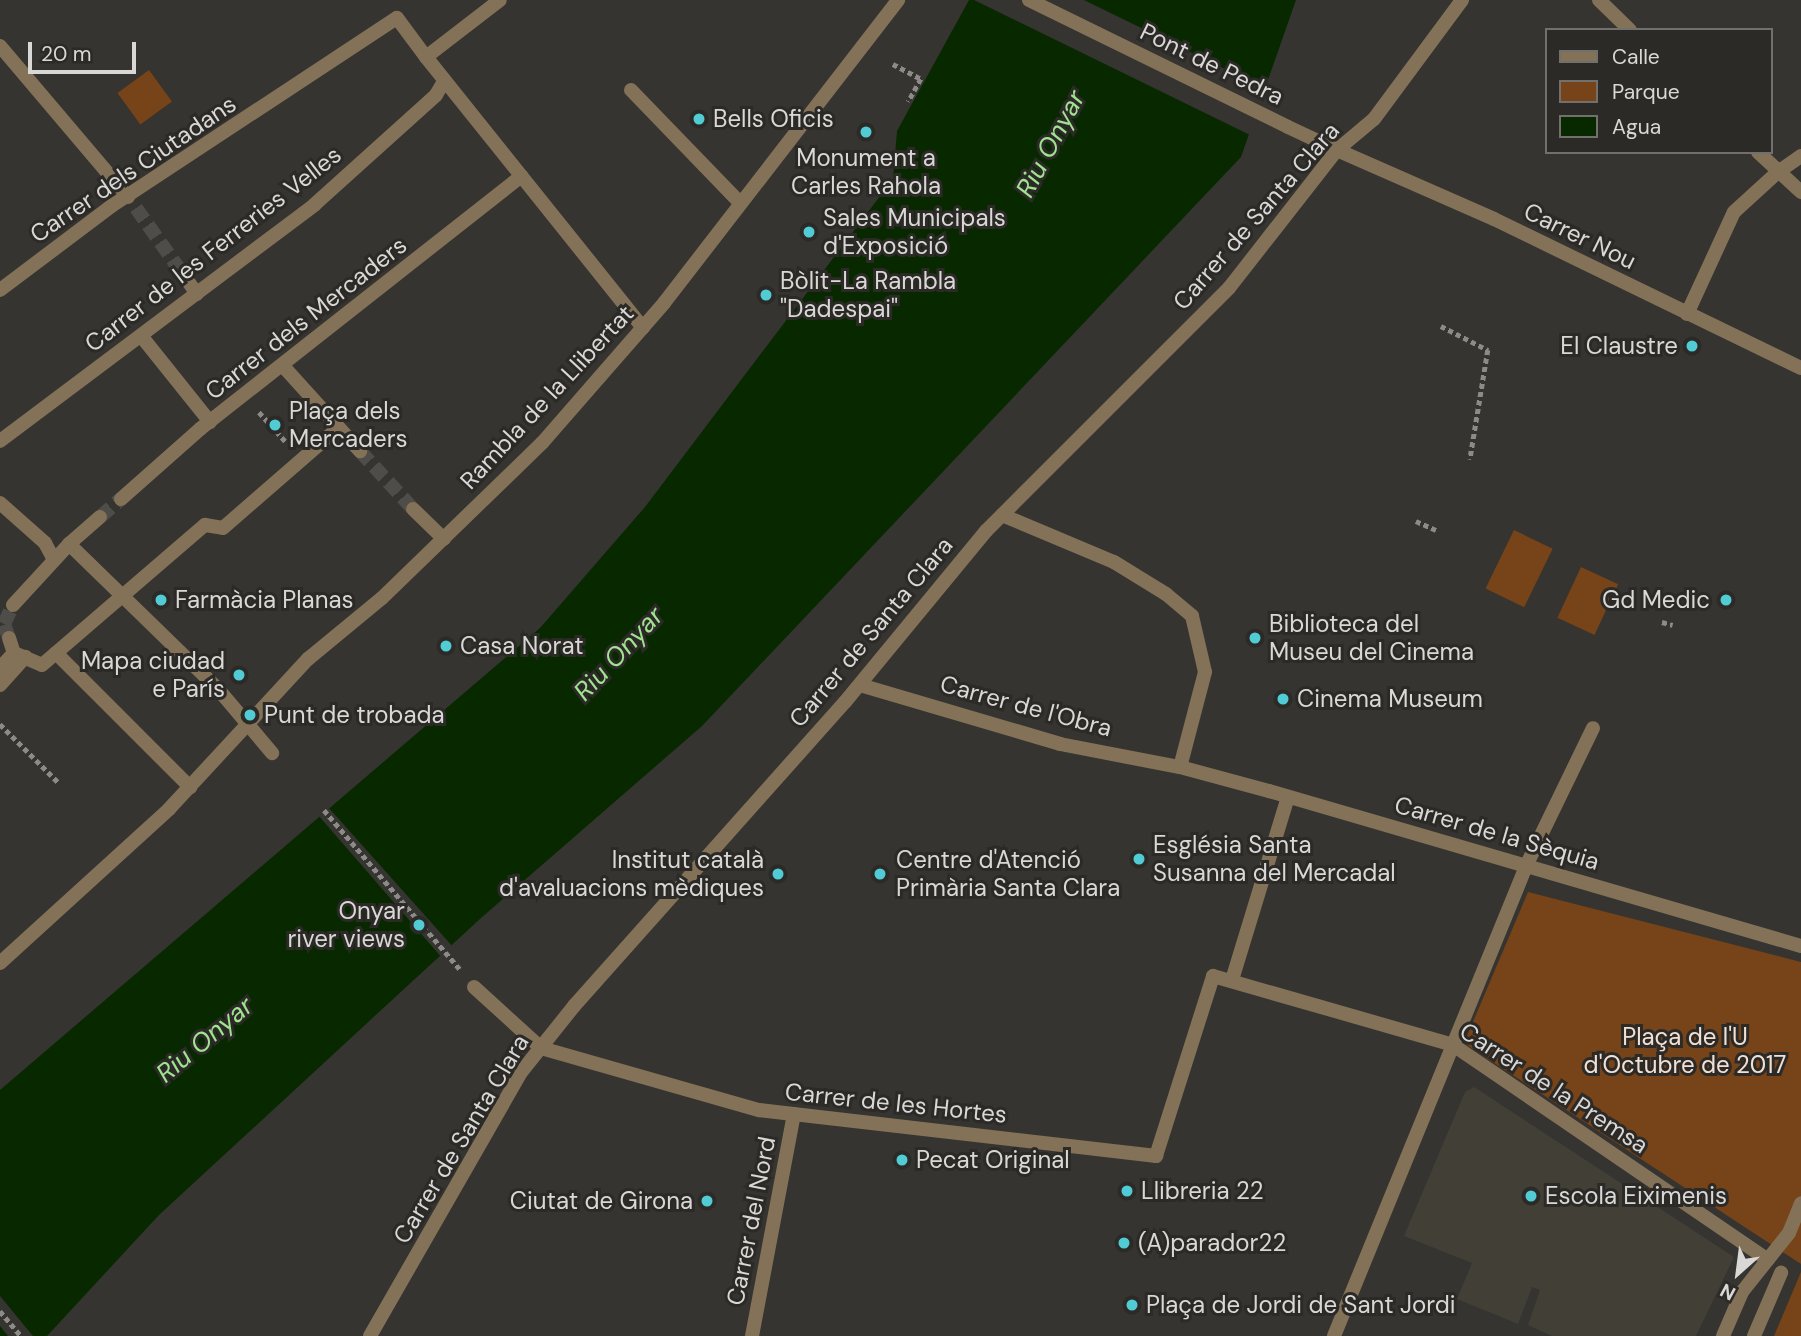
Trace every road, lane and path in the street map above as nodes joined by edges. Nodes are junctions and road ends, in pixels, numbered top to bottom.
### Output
1 (500, 0) edge
2 (898, 0) edge
3 (1029, 0) edge
4 (1462, 0) edge
5 (1600, 0) edge
6 (1628, 28) edge
7 (0, 46) edge
8 (426, 57) junction
9 (893, 64) dead end
10 (444, 81) junction
11 (631, 90) dead end
12 (908, 102) dead end
13 (1337, 150) junction
14 (1760, 154) edge
15 (1801, 156) edge
16 (1777, 172) junction
17 (521, 176) junction
18 (1801, 192) edge
19 (132, 202) junction
20 (740, 204) junction
21 (187, 280) tunnel mouth
22 (0, 290) edge
23 (197, 294) junction
24 (1687, 314) junction
25 (1441, 326) dead end
26 (643, 328) junction
27 (142, 337) junction
28 (284, 366) junction
29 (1801, 368) edge
30 (244, 396) junction
31 (210, 422) junction
32 (338, 428) junction
33 (0, 441) edge
34 (285, 441) dead end
35 (360, 451) tunnel mouth
36 (1470, 460) dead end
37 (121, 499) tunnel mouth
38 (0, 503) edge
39 (414, 509) tunnel mouth
40 (1002, 515) junction
41 (100, 517) tunnel mouth
42 (1416, 521) dead end
43 (1436, 530) dead end
44 (444, 539) junction
45 (69, 544) junction
46 (54, 560) junction
47 (124, 594) junction
48 (13, 606) tunnel mouth
49 (1662, 622) dead end
50 (1673, 625) dead end
51 (16, 649) junction
52 (56, 653) junction
53 (0, 668) edge
54 (0, 685) edge
55 (860, 685) junction
56 (0, 724) edge
57 (248, 724) junction
58 (1593, 729) dead end
59 (272, 753) dead end
60 (1180, 767) junction
61 (59, 783) dead end
62 (190, 788) junction
63 (1288, 797) junction
64 (324, 810) dead end
65 (1527, 864) junction
66 (1801, 946) edge
67 (0, 963) edge
68 (463, 972) dead end
69 (1213, 976) joint
70 (1233, 980) junction
71 (474, 987) dead end
72 (1453, 1045) junction
73 (541, 1048) junction
74 (794, 1114) junction
75 (1801, 1203) edge
76 (1768, 1260) junction
77 (1781, 1273) dead end
78 (0, 1311) edge
79 (21, 1336) edge
80 (370, 1336) edge
81 (752, 1336) edge
82 (1334, 1336) edge
83 (1723, 1336) edge
84 (1754, 1336) edge

1 - 8 street
2 - 20 street, Rambla de la Llibertat
3 - 13 street, Pont de Pedra
4 - 13 street, Carrer de Santa Clara
5 - 6 street
7 - 19 street
8 - 10 street
8 - 19 street, Carrer dels Ciutadans
9 - 12 path
10 - 17 street
10 - 23 street, Carrer de les Ferreries Velles
11 - 20 street
13 - 24 street, Carrer Nou
13 - 40 street, Carrer de Santa Clara
14 - 16 street
15 - 16 street
16 - 18 street
16 - 24 street
17 - 26 street
17 - 28 street, Carrer dels Mercaders
19 - 22 street, Carrer dels Ciutadans
20 - 26 street, Rambla de la Llibertat
21 - 23 street
23 - 27 street, Carrer de les Ferreries Velles
24 - 29 street, Carrer Nou
25 - 36 path
26 - 44 street, Rambla de la Llibertat
27 - 31 street
27 - 33 street, Carrer de les Ferreries Velles
28 - 30 street, Carrer dels Mercaders
28 - 32 street
30 - 31 street, Carrer dels Mercaders
30 - 34 path
31 - 37 street, Carrer dels Mercaders
32 - 35 street
32 - 47 street
38 - 46 street
39 - 44 street
40 - 55 street, Carrer de Santa Clara
40 - 60 street
41 - 45 street
42 - 43 path
44 - 57 street, Rambla de la Llibertat
45 - 46 street
45 - 47 street
46 - 48 street
47 - 52 street
47 - 57 street
49 - 50 path
51 - 52 street
51 - 53 street
51 - 54 street
52 - 62 street
55 - 60 street, Carrer de l'Obra
55 - 73 street, Carrer de Santa Clara
56 - 61 path
57 - 59 street
57 - 62 street, Rambla de la Llibertat
58 - 65 street
60 - 63 street, Carrer de la Sèquia
62 - 67 street, Rambla de la Llibertat
63 - 65 street, Carrer de la Sèquia
63 - 70 street
64 - 68 path
65 - 66 street, Carrer de la Sèquia
65 - 72 street
69 - 70 street, Carrer de la Premsa
69 - 74 street, Carrer de les Hortes
70 - 72 street, Carrer de la Premsa
71 - 73 street, Carrer de les Hortes
72 - 76 street, Carrer de la Premsa
72 - 82 street
73 - 74 street, Carrer de les Hortes
73 - 80 street, Carrer de Santa Clara
74 - 81 street, Carrer del Nord
75 - 76 street
76 - 83 street
77 - 84 street
78 - 79 path

